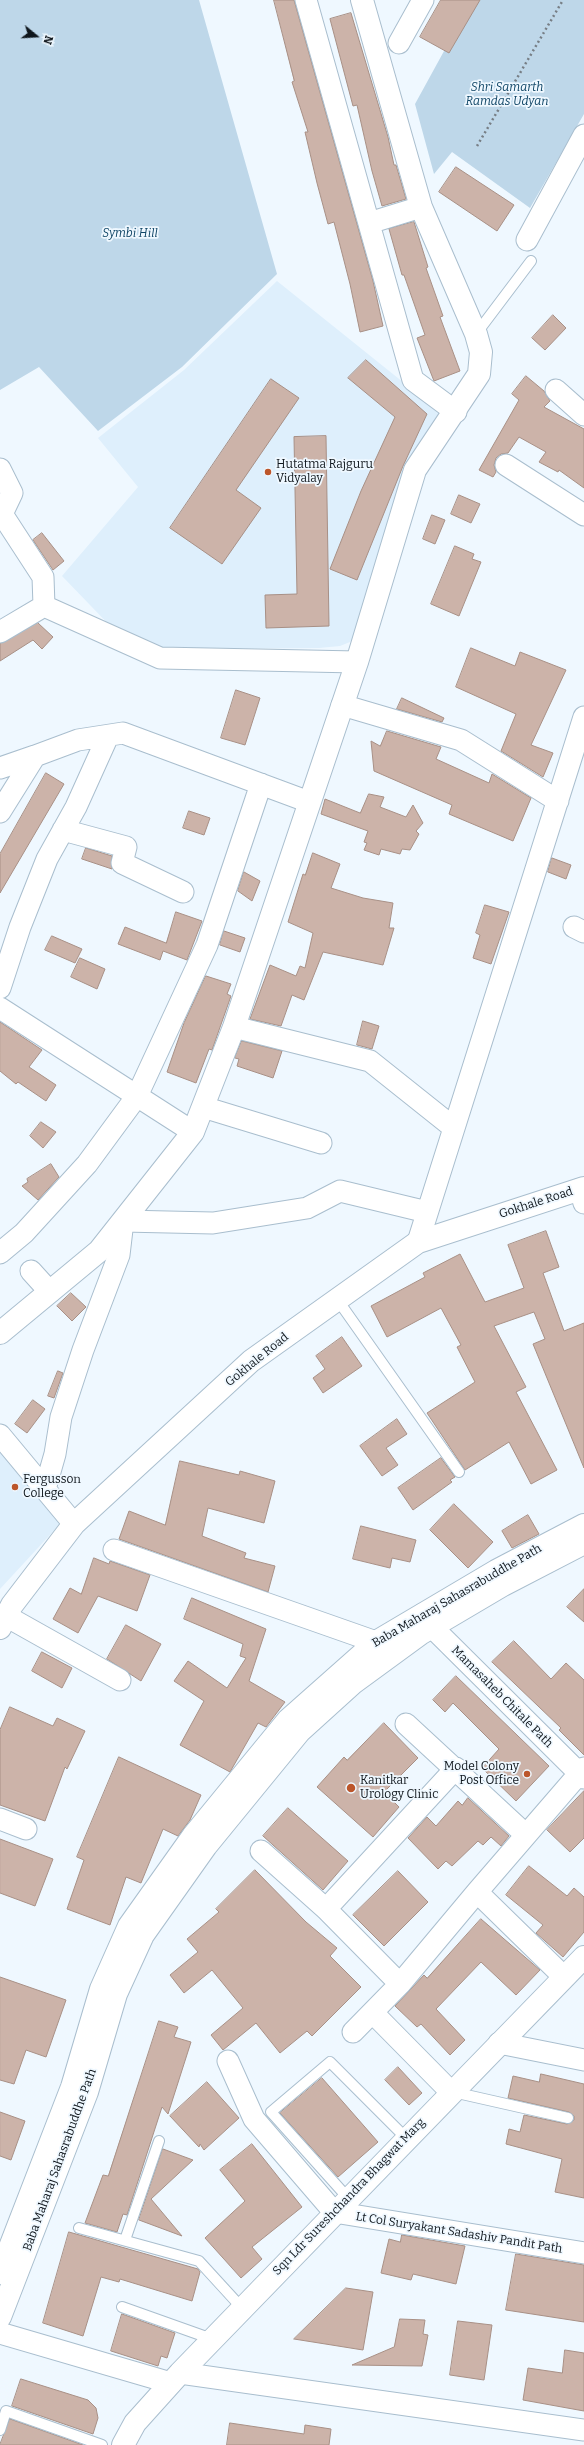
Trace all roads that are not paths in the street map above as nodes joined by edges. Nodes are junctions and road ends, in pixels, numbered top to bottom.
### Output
1 (306, 0) edge
2 (362, 0) edge
3 (423, 0) edge
4 (400, 43) dead end
5 (584, 135) edge
6 (421, 207) junction
7 (369, 223) junction
8 (527, 240) dead end
9 (531, 261) dead end
10 (476, 334) junction
11 (556, 390) dead end
12 (456, 412) junction
13 (584, 415) edge
14 (506, 465) dead end
15 (0, 469) edge
16 (584, 515) edge
17 (44, 606) junction
18 (0, 632) edge
19 (357, 662) junction
20 (342, 705) junction
21 (583, 726) edge
22 (108, 736) junction
23 (35, 756) junction
24 (0, 768) edge
25 (261, 784) junction
26 (558, 801) junction
27 (309, 802) junction
28 (0, 812) edge
29 (63, 830) junction
30 (183, 892) dead end
31 (0, 988) edge
32 (0, 1008) edge
33 (234, 1027) junction
34 (137, 1096) junction
35 (203, 1107) junction
36 (454, 1128) junction
37 (193, 1132) junction
38 (321, 1143) dead end
39 (583, 1194) edge
40 (427, 1212) junction
41 (123, 1221) junction
42 (418, 1242) junction
43 (0, 1253) edge
44 (31, 1271) dead end
45 (50, 1292) junction
46 (337, 1299) junction
47 (0, 1333) edge
48 (0, 1435) edge
49 (459, 1472) dead end
50 (45, 1489) junction
51 (74, 1524) junction
52 (584, 1525) edge
53 (584, 1543) edge
54 (114, 1550) dead end
55 (427, 1620) junction
56 (3, 1622) edge
57 (376, 1642) junction
58 (120, 1680) dead end
59 (406, 1724) dead end
60 (456, 1768) junction
61 (582, 1773) edge
62 (235, 1797) junction
63 (0, 1819) edge
64 (26, 1829) dead end
65 (526, 1835) junction
66 (261, 1851) dead end
67 (476, 1892) junction
68 (326, 1909) junction
69 (584, 1957) edge
70 (564, 1977) junction
71 (400, 1984) junction
72 (373, 2013) junction
73 (354, 2032) dead end
74 (499, 2043) junction
75 (584, 2060) edge
76 (228, 2061) dead end
77 (452, 2092) junction
78 (568, 2118) dead end
79 (406, 2138) junction
80 (159, 2141) dead end
81 (341, 2205) junction
82 (79, 2228) dead end
83 (124, 2240) junction
84 (584, 2253) edge
85 (0, 2273) edge
86 (122, 2307) dead end
87 (242, 2308) junction
88 (0, 2317) edge
89 (0, 2333) edge
90 (212, 2339) junction
91 (175, 2378) junction
92 (0, 2430) edge
93 (584, 2430) edge
94 (102, 2445) edge
95 (123, 2445) edge

1 - 7 street
2 - 6 street
3 - 4 street
5 - 8 street
6 - 7 street
6 - 10 street
7 - 12 street
9 - 10 lane
10 - 12 street
11 - 13 street
12 - 19 street
14 - 16 street
15 - 17 street
17 - 18 street
17 - 19 street
19 - 20 street
20 - 26 street
20 - 27 street
21 - 26 street
22 - 23 street
22 - 25 street
22 - 29 street
23 - 24 street
23 - 28 street
25 - 27 street
25 - 34 street
26 - 36 street
27 - 33 street
29 - 30 street
29 - 31 street
32 - 34 street
33 - 35 street
33 - 36 street
34 - 37 street
34 - 43 street
35 - 37 street
35 - 38 street
36 - 40 street
37 - 41 street
39 - 42 street, Gokhale Road
40 - 41 street
40 - 42 street
41 - 45 street
41 - 50 street
42 - 46 street, Gokhale Road
44 - 45 street
45 - 47 street
46 - 49 lane
46 - 51 street, Gokhale Road
48 - 50 street
50 - 51 street
51 - 56 street, Gokhale Road
52 - 55 street, Baba Maharaj Sahasrabuddhe Path
53 - 55 street, Baba Maharaj Sahasrabuddhe Path
54 - 57 street
55 - 57 street, Baba Maharaj Sahasrabuddhe Path
55 - 61 street, Mamasaheb Chitale Path
55 - 62 street, Baba Maharaj Sahasrabuddhe Path
56 - 58 street
57 - 62 street, Baba Maharaj Sahasrabuddhe Path
59 - 60 street
60 - 65 street
60 - 68 street
61 - 65 street
62 - 85 street, Baba Maharaj Sahasrabuddhe Path
62 - 88 street, Baba Maharaj Sahasrabuddhe Path
63 - 64 street
65 - 67 street
66 - 68 street
67 - 70 street
67 - 71 street
68 - 71 street
69 - 70 street, Sqn Ldr Sureshchandra Bhagwat Marg
70 - 74 street, Sqn Ldr Sureshchandra Bhagwat Marg
71 - 72 street
72 - 73 street
72 - 77 street
74 - 75 street
74 - 77 street, Sqn Ldr Sureshchandra Bhagwat Marg
76 - 81 street
77 - 78 lane
77 - 79 street, Sqn Ldr Sureshchandra Bhagwat Marg
79 - 81 street, Sqn Ldr Sureshchandra Bhagwat Marg
79 - 81 lane
80 - 83 lane
81 - 84 street, Lt Col Suryakant Sadashiv Pandit Path
81 - 87 street, Sqn Ldr Sureshchandra Bhagwat Marg
82 - 83 lane
83 - 87 lane
86 - 90 lane
87 - 90 street, Sqn Ldr Sureshchandra Bhagwat Marg
89 - 91 street
90 - 91 street, Sqn Ldr Sureshchandra Bhagwat Marg
91 - 93 street
91 - 95 street, Sqn Ldr Sureshchandra Bhagwat Marg
92 - 94 lane

